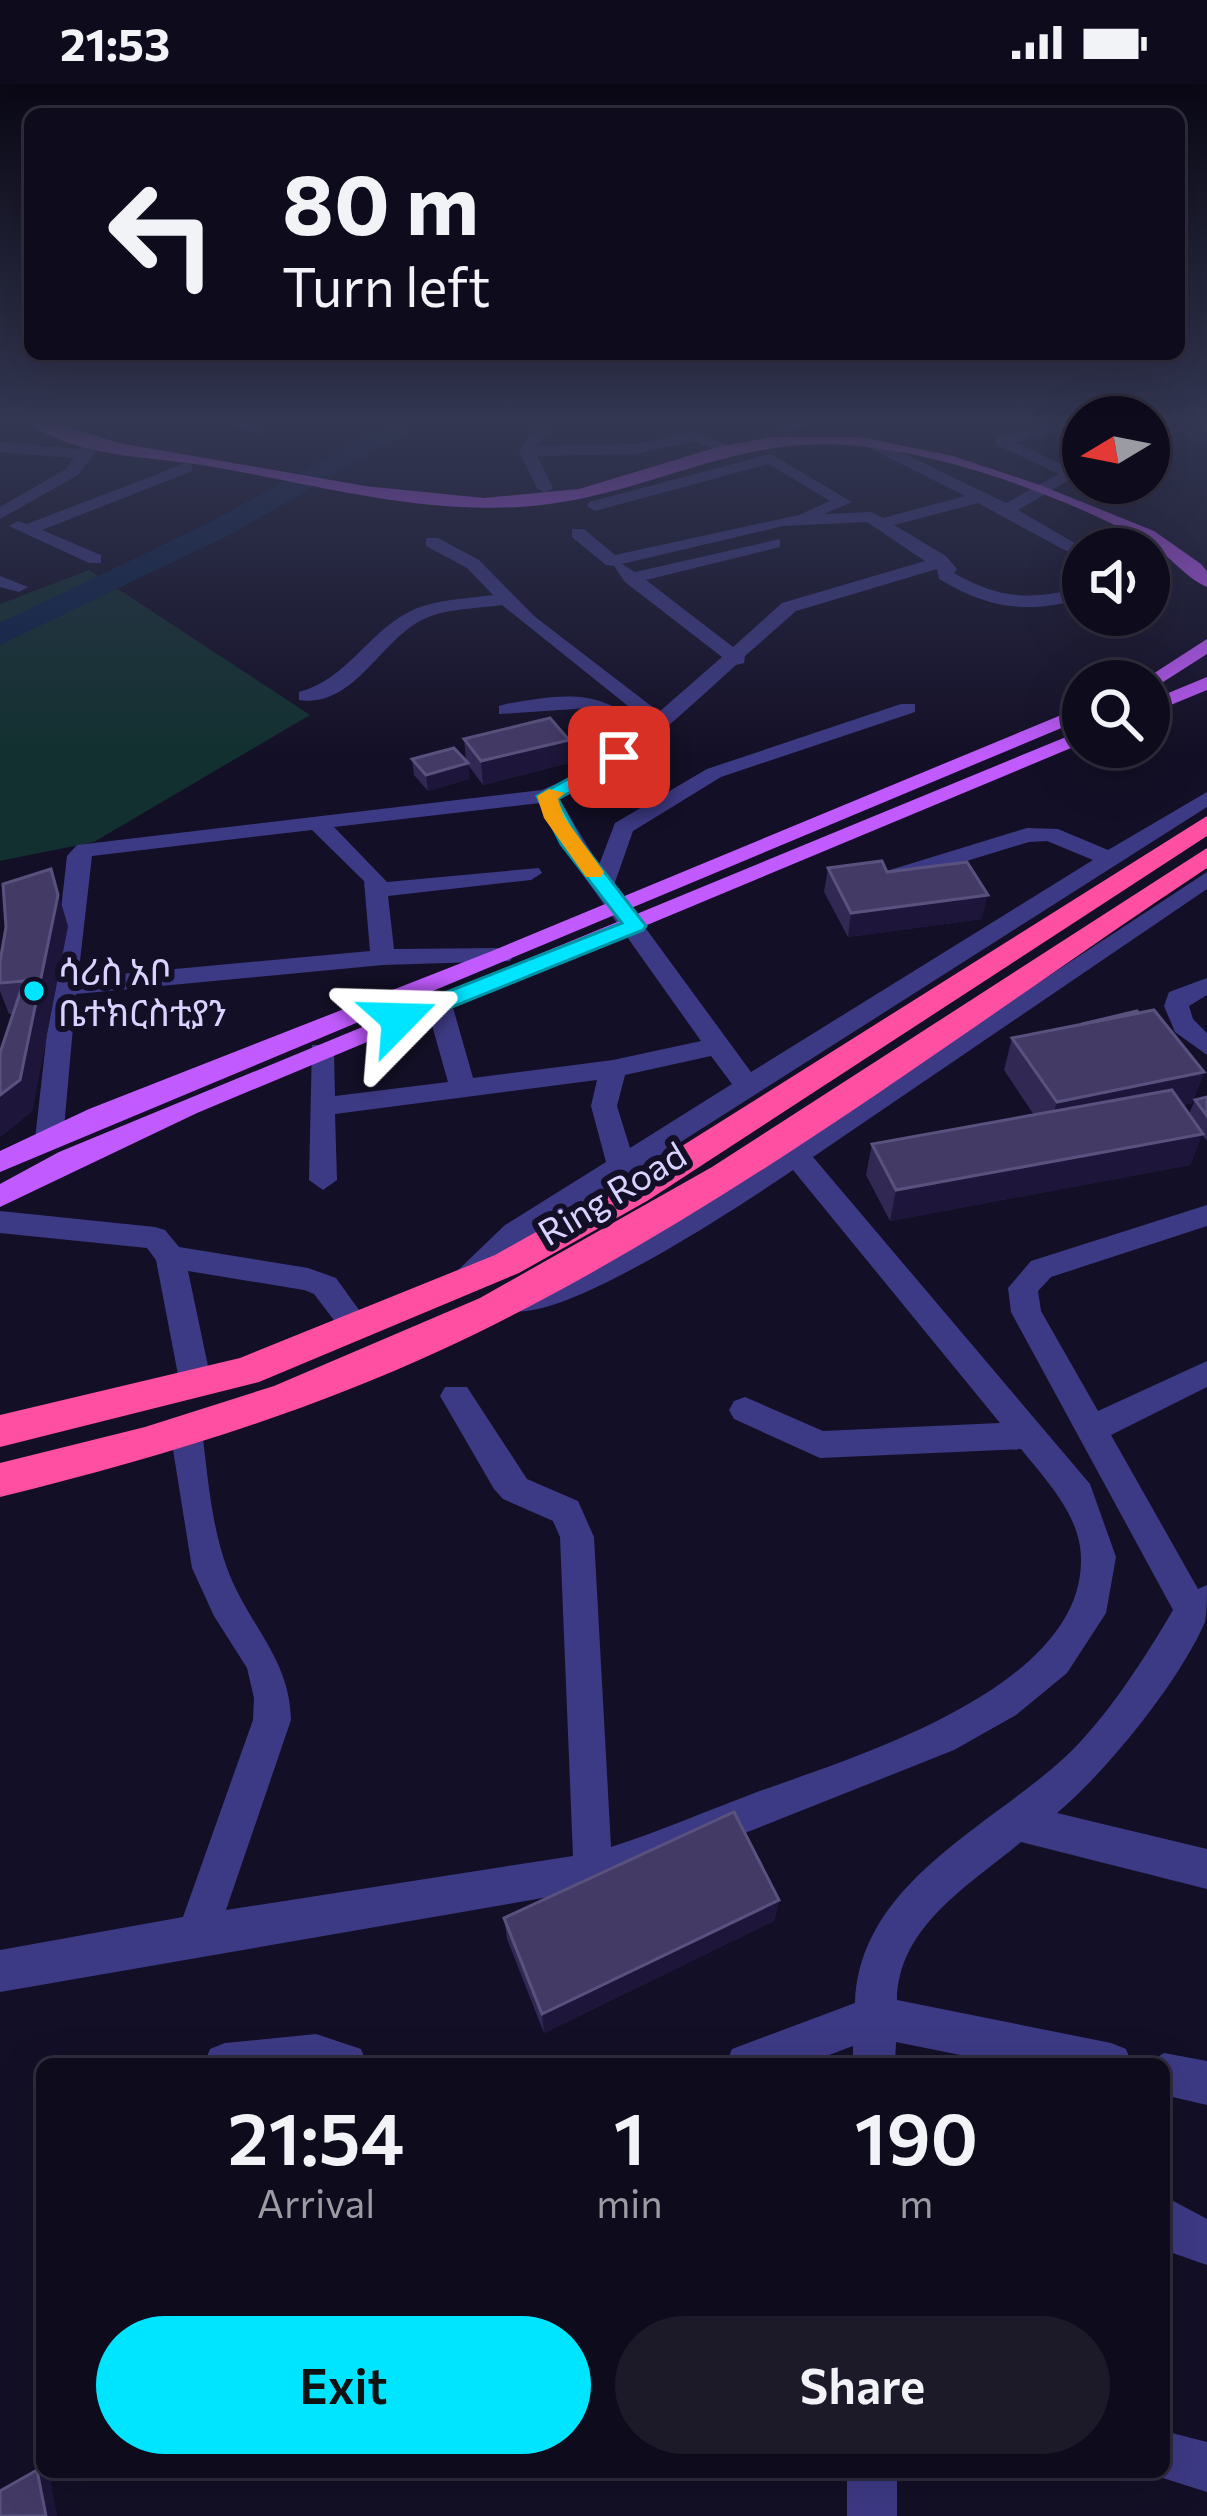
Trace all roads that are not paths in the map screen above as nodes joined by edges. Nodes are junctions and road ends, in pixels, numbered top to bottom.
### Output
1 (39, 533) edge
2 (578, 533) dead end
3 (730, 533) edge
4 (775, 533) edge
5 (895, 533) edge
6 (1144, 533) edge
7 (1172, 533) edge
8 (432, 542) dead end
9 (1197, 543) dead end
10 (95, 559) dead end
11 (612, 561) junction
12 (942, 568) junction
13 (631, 578) junction
14 (1207, 582) edge
15 (504, 599) junction
16 (1062, 599) edge
17 (1207, 645) edge
18 (737, 659) junction
19 (1170, 671) edge
20 (1207, 683) edge
21 (306, 696) dead end
22 (1170, 699) edge
23 (908, 708) dead end
24 (506, 710) dead end
25 (1062, 720) edge
26 (661, 723) junction
27 (640, 740) junction
28 (1062, 745) edge
29 (547, 796) junction
30 (1207, 798) edge
31 (318, 824) junction
32 (1207, 824) edge
33 (1207, 856) edge
34 (1110, 859) junction
35 (531, 873) dead end
36 (887, 878) edge
37 (1207, 879) edge
38 (377, 890) junction
39 (610, 894) junction
40 (635, 926) junction
41 (501, 956) junction
42 (383, 957) junction
43 (1207, 986) edge
44 (65, 988) junction
45 (439, 1004) junction
46 (716, 1046) junction
47 (1207, 1047) edge
48 (320, 1051) junction
49 (613, 1069) junction
50 (748, 1086) junction
51 (464, 1092) junction
52 (321, 1107) junction
53 (49, 1138) junction
54 (796, 1155) junction
55 (0, 1162) edge
56 (621, 1166) junction
57 (322, 1180) dead end
58 (0, 1197) edge
59 (1207, 1215) edge
60 (0, 1222) edge
61 (170, 1257) junction
62 (478, 1294) junction
63 (357, 1328) junction
64 (1207, 1373) edge
65 (196, 1385) junction
66 (456, 1396) dead end
67 (746, 1410) dead end
68 (1092, 1430) junction
69 (0, 1431) edge
70 (186, 1431) junction
71 (1028, 1435) junction
72 (0, 1480) edge
73 (1200, 1606) edge
74 (1016, 1822) junction
75 (1207, 1869) edge
76 (593, 1871) junction
77 (198, 1933) junction
78 (0, 1970) edge
79 (874, 2018) junction
80 (286, 2058) edge
81 (326, 2058) edge
82 (764, 2058) edge
83 (874, 2058) edge
84 (1080, 2058) edge
85 (1170, 2075) edge
86 (1207, 2083) edge
87 (1170, 2225) edge
88 (1207, 2242) edge
89 (1170, 2458) edge
90 (1207, 2467) edge
91 (872, 2478) edge
92 (872, 2516) edge

1 - 10 street
2 - 11 street
3 - 11 street
4 - 13 street
5 - 12 street
6 - 14 main road
7 - 9 main road
8 - 15 street
11 - 13 street
12 - 16 street
12 - 18 street
13 - 18 street
15 - 21 street
15 - 26 street
17 - 19 main road
18 - 26 street
20 - 22 main road
23 - 39 street
24 - 27 street
25 - 39 main road
26 - 27 street
27 - 29 street
28 - 40 main road
29 - 31 street
29 - 39 street
30 - 34 street
31 - 38 street
31 - 44 street
32 - 62 highway, Ring Road
33 - 62 highway, Ring Road
34 - 36 street
34 - 50 street
35 - 38 street
37 - 54 street
38 - 42 street
39 - 40 street
39 - 41 main road
40 - 45 main road
40 - 46 street
41 - 42 street
41 - 53 main road
42 - 44 street
43 - 47 street
44 - 53 street
45 - 48 main road
45 - 51 street
46 - 49 street
46 - 50 street
48 - 52 street
48 - 58 main road
49 - 51 street
49 - 56 street
50 - 56 street
51 - 52 street
52 - 57 street
53 - 55 main road
54 - 62 street
54 - 71 street
56 - 62 street
59 - 68 street
60 - 61 street
61 - 63 street
61 - 65 street
62 - 63 highway, Ring Road
62 - 70 highway, Ring Road
63 - 65 highway, Ring Road
64 - 68 street
65 - 69 highway, Ring Road
66 - 76 street
67 - 71 street
68 - 73 street
70 - 72 highway, Ring Road
70 - 77 street
71 - 76 street
73 - 74 street
74 - 75 street
74 - 79 street
76 - 77 street
77 - 78 street
79 - 82 street
79 - 83 street
79 - 84 street
80 - 81 street
85 - 86 street
87 - 88 street
89 - 90 street
91 - 92 street

